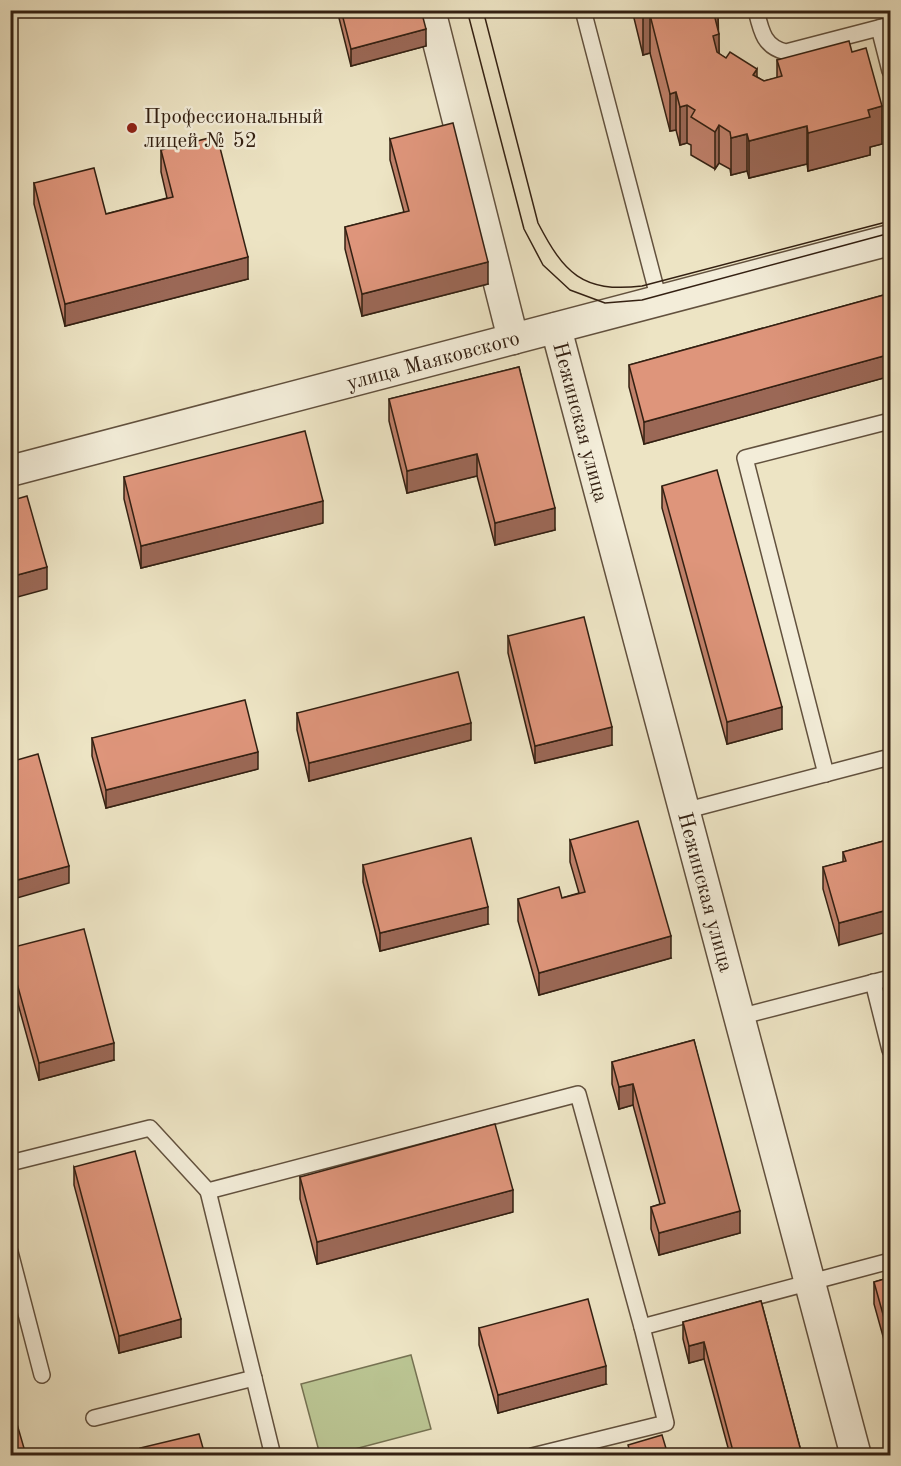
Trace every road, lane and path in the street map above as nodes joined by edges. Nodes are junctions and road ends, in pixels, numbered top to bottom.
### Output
1 (430, 10) edge
2 (583, 10) edge
3 (756, 10) edge
4 (885, 26) edge
5 (891, 71) edge
6 (891, 240) edge
7 (659, 300) junction
8 (556, 328) junction
9 (513, 339) junction
10 (891, 421) edge
11 (10, 471) edge
12 (891, 757) edge
13 (826, 774) junction
14 (684, 811) junction
15 (891, 978) edge
16 (873, 982) junction
17 (739, 1017) junction
18 (891, 1050) edge
19 (10, 1163) edge
20 (208, 1191) junction
21 (10, 1252) edge
22 (891, 1261) edge
23 (810, 1284) junction
24 (642, 1327) junction
25 (42, 1375) dead end
26 (254, 1378) junction
27 (94, 1418) dead end
28 (273, 1455) edge
29 (532, 1455) edge
30 (856, 1455) edge

1 - 9 street
2 - 7 lane
3 - 4 lane
4 - 5 lane
6 - 7 street, улица Маяковского
7 - 8 street, улица Маяковского
8 - 9 street, улица Маяковского
8 - 14 street, Нежинская улица
9 - 11 street, улица Маяковского
10 - 13 lane
12 - 13 lane
13 - 14 lane
14 - 17 street, Нежинская улица
15 - 16 lane
16 - 17 lane
16 - 18 lane
17 - 23 street, Нежинская улица
19 - 20 lane
20 - 24 lane
20 - 26 lane
21 - 25 lane
22 - 23 lane
23 - 24 lane
23 - 30 street, Нежинская улица
24 - 29 lane
26 - 27 lane
26 - 28 lane

